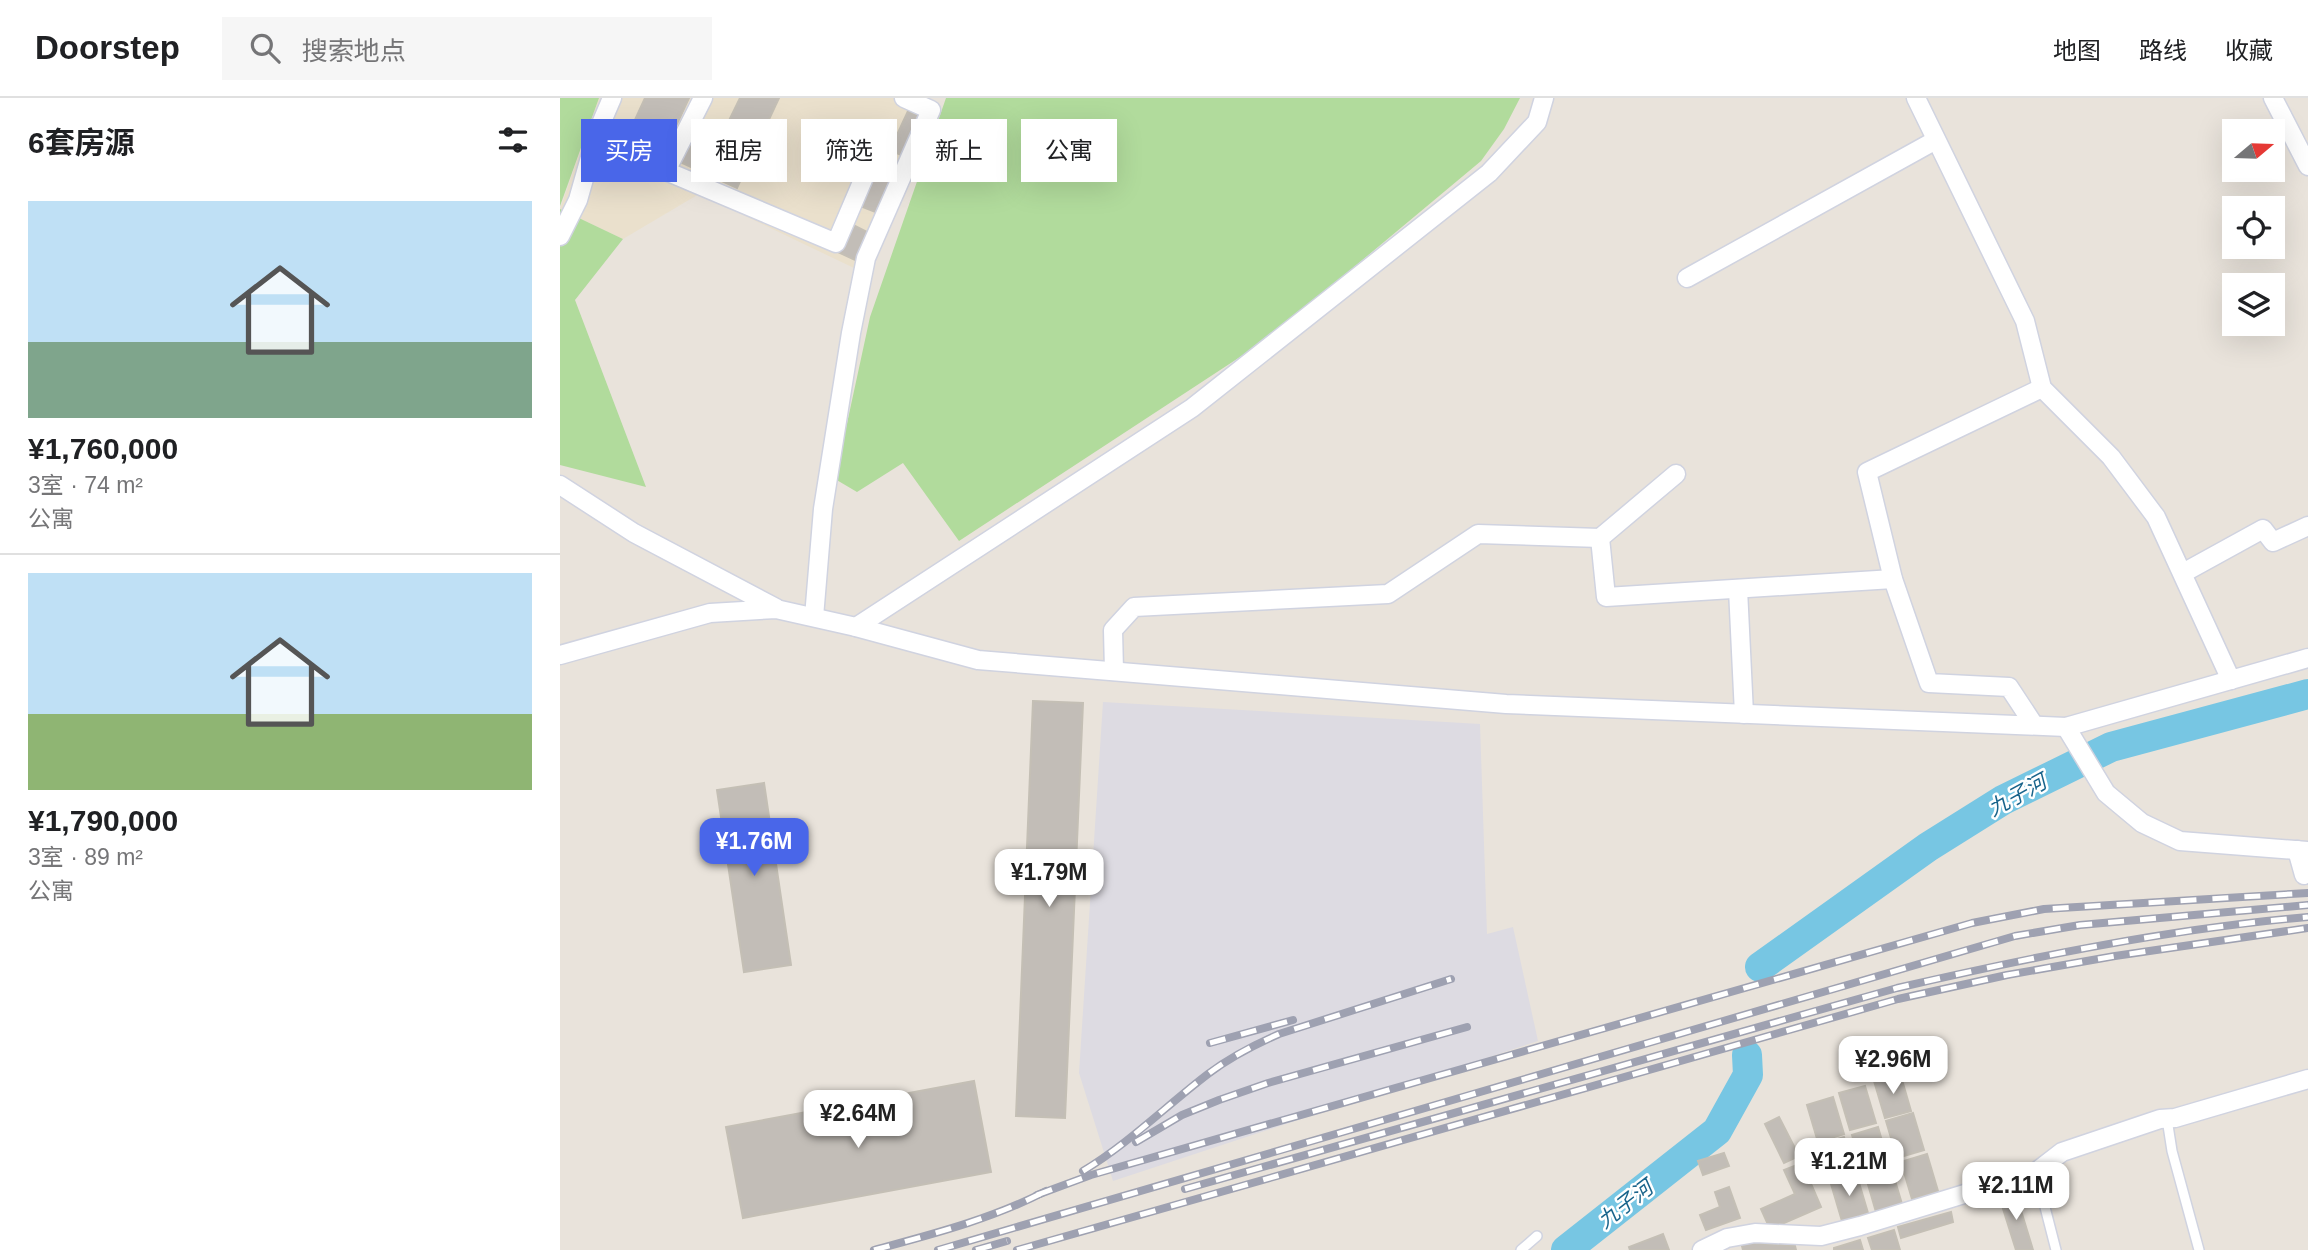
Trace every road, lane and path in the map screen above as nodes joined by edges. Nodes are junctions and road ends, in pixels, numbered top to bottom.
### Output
1 (612, 98) edge
2 (703, 98) edge
3 (905, 98) edge
4 (1544, 98) edge
5 (1916, 98) edge
6 (2273, 98) edge
7 (1936, 140) junction
8 (2308, 166) edge
9 (862, 182) edge
10 (560, 236) edge
11 (1687, 278) dead end
12 (2042, 388) junction
13 (1676, 474) dead end
14 (560, 485) edge
15 (2308, 526) edge
16 (1600, 538) junction
17 (2183, 573) junction
18 (1893, 579) junction
19 (1738, 589) junction
20 (776, 609) junction
21 (814, 617) junction
22 (856, 627) junction
23 (560, 656) edge
24 (2308, 658) edge
25 (1114, 671) junction
26 (2231, 680) junction
27 (1744, 713) junction
28 (2034, 725) junction
29 (2067, 727) junction
30 (2303, 850) edge
31 (2305, 875) dead end
32 (2308, 1079) edge
33 (2167, 1119) junction
34 (2036, 1172) junction
35 (1536, 1236) dead end
36 (1521, 1250) edge
37 (1702, 1250) edge
38 (2056, 1250) edge
39 (2199, 1250) edge

1 - 10 street
2 - 9 street
3 - 21 street
4 - 22 street
5 - 7 street
6 - 8 street
7 - 11 street
7 - 12 street
12 - 17 street
12 - 18 street
13 - 16 street
14 - 20 street
15 - 17 street
16 - 19 street
16 - 25 street
17 - 26 street
18 - 19 street
18 - 28 street
19 - 27 street
20 - 21 street
20 - 23 street
21 - 22 street
22 - 25 street
24 - 26 street
25 - 27 street
26 - 29 street
27 - 28 street
28 - 29 street
29 - 30 street
30 - 31 street
32 - 33 street
33 - 34 street
33 - 39 lane
34 - 37 street
34 - 38 lane
35 - 36 lane

